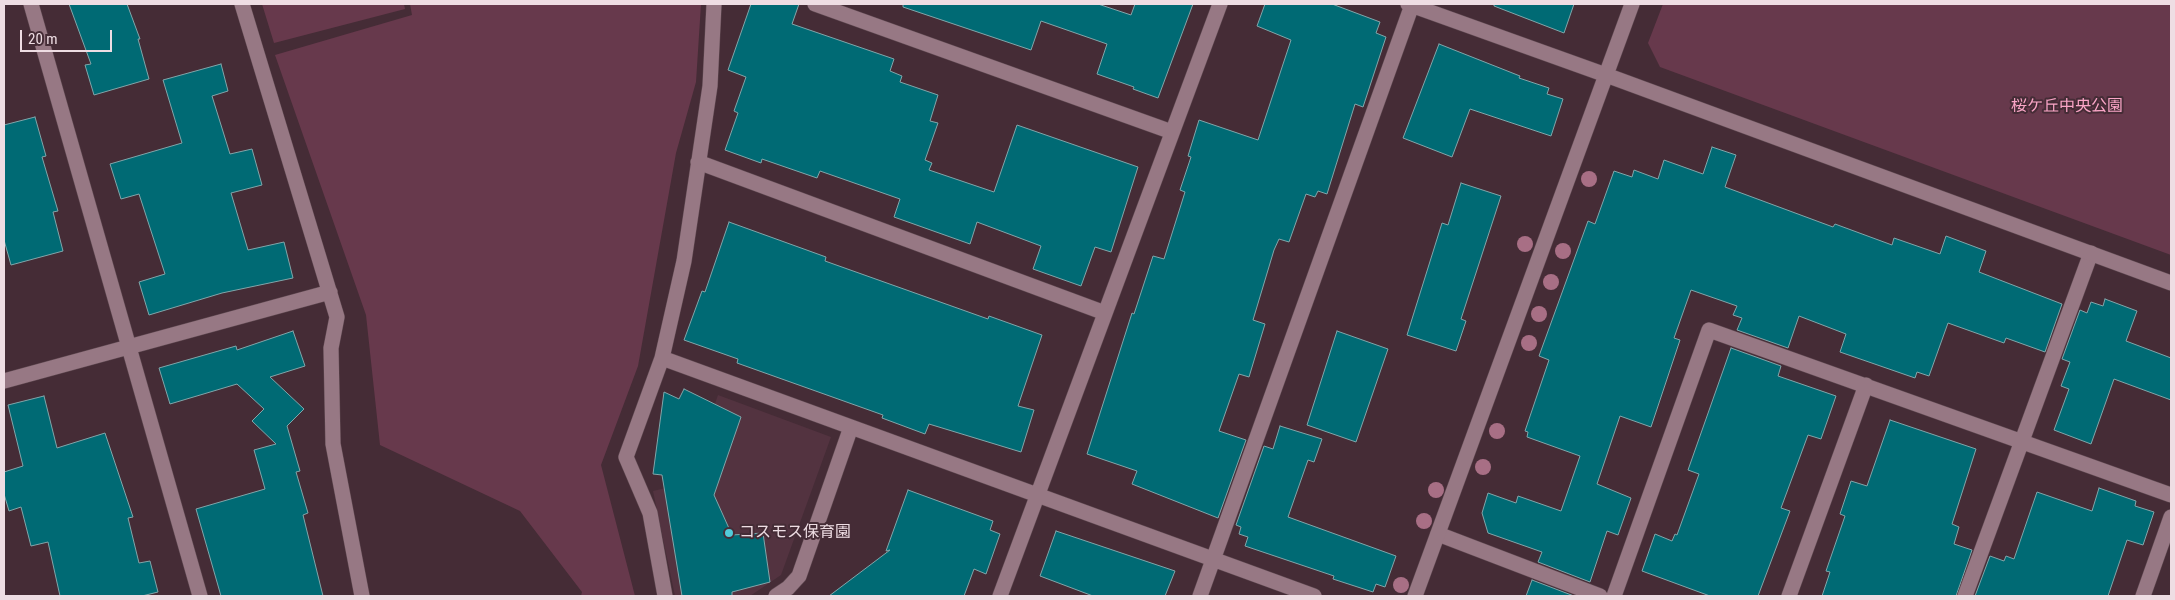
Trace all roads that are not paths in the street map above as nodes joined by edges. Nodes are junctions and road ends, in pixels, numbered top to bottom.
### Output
1 (31, 4) edge
2 (242, 4) edge
3 (714, 4) edge
4 (815, 4) edge
5 (1220, 4) edge
6 (1410, 4) edge
7 (1632, 4) edge
8 (1606, 75) junction
9 (1172, 132) junction
10 (698, 162) junction
11 (2091, 253) junction
12 (2171, 283) edge
13 (330, 292) junction
14 (1104, 314) junction
15 (129, 347) junction
16 (662, 358) junction
17 (4, 381) edge
18 (1866, 385) junction
19 (851, 427) junction
20 (2022, 441) junction
21 (1037, 495) junction
22 (2171, 495) edge
23 (2171, 517) edge
24 (1438, 534) junction
25 (1214, 560) junction
26 (200, 596) edge
27 (362, 596) edge
28 (665, 596) edge
29 (776, 596) edge
30 (1000, 596) edge
31 (1200, 596) edge
32 (1314, 596) edge
33 (1415, 596) edge
34 (1600, 596) edge
35 (1614, 596) edge
36 (1788, 596) edge
37 (1965, 596) edge
38 (2143, 596) edge

1 - 15 street
2 - 13 street
3 - 10 street
4 - 9 street
5 - 9 street
6 - 8 street
6 - 25 street
7 - 8 street
8 - 11 street
8 - 24 street
9 - 14 street
10 - 14 street
10 - 16 street
11 - 12 street
11 - 20 street
13 - 15 street
13 - 27 street
14 - 21 street
15 - 17 street
15 - 26 street
16 - 19 street
16 - 28 street
18 - 20 street
18 - 35 street
18 - 36 street
19 - 21 street
19 - 29 street
20 - 22 street
20 - 37 street
21 - 25 street
21 - 30 street
23 - 38 street
24 - 33 street
24 - 34 street
25 - 31 street
25 - 32 street

